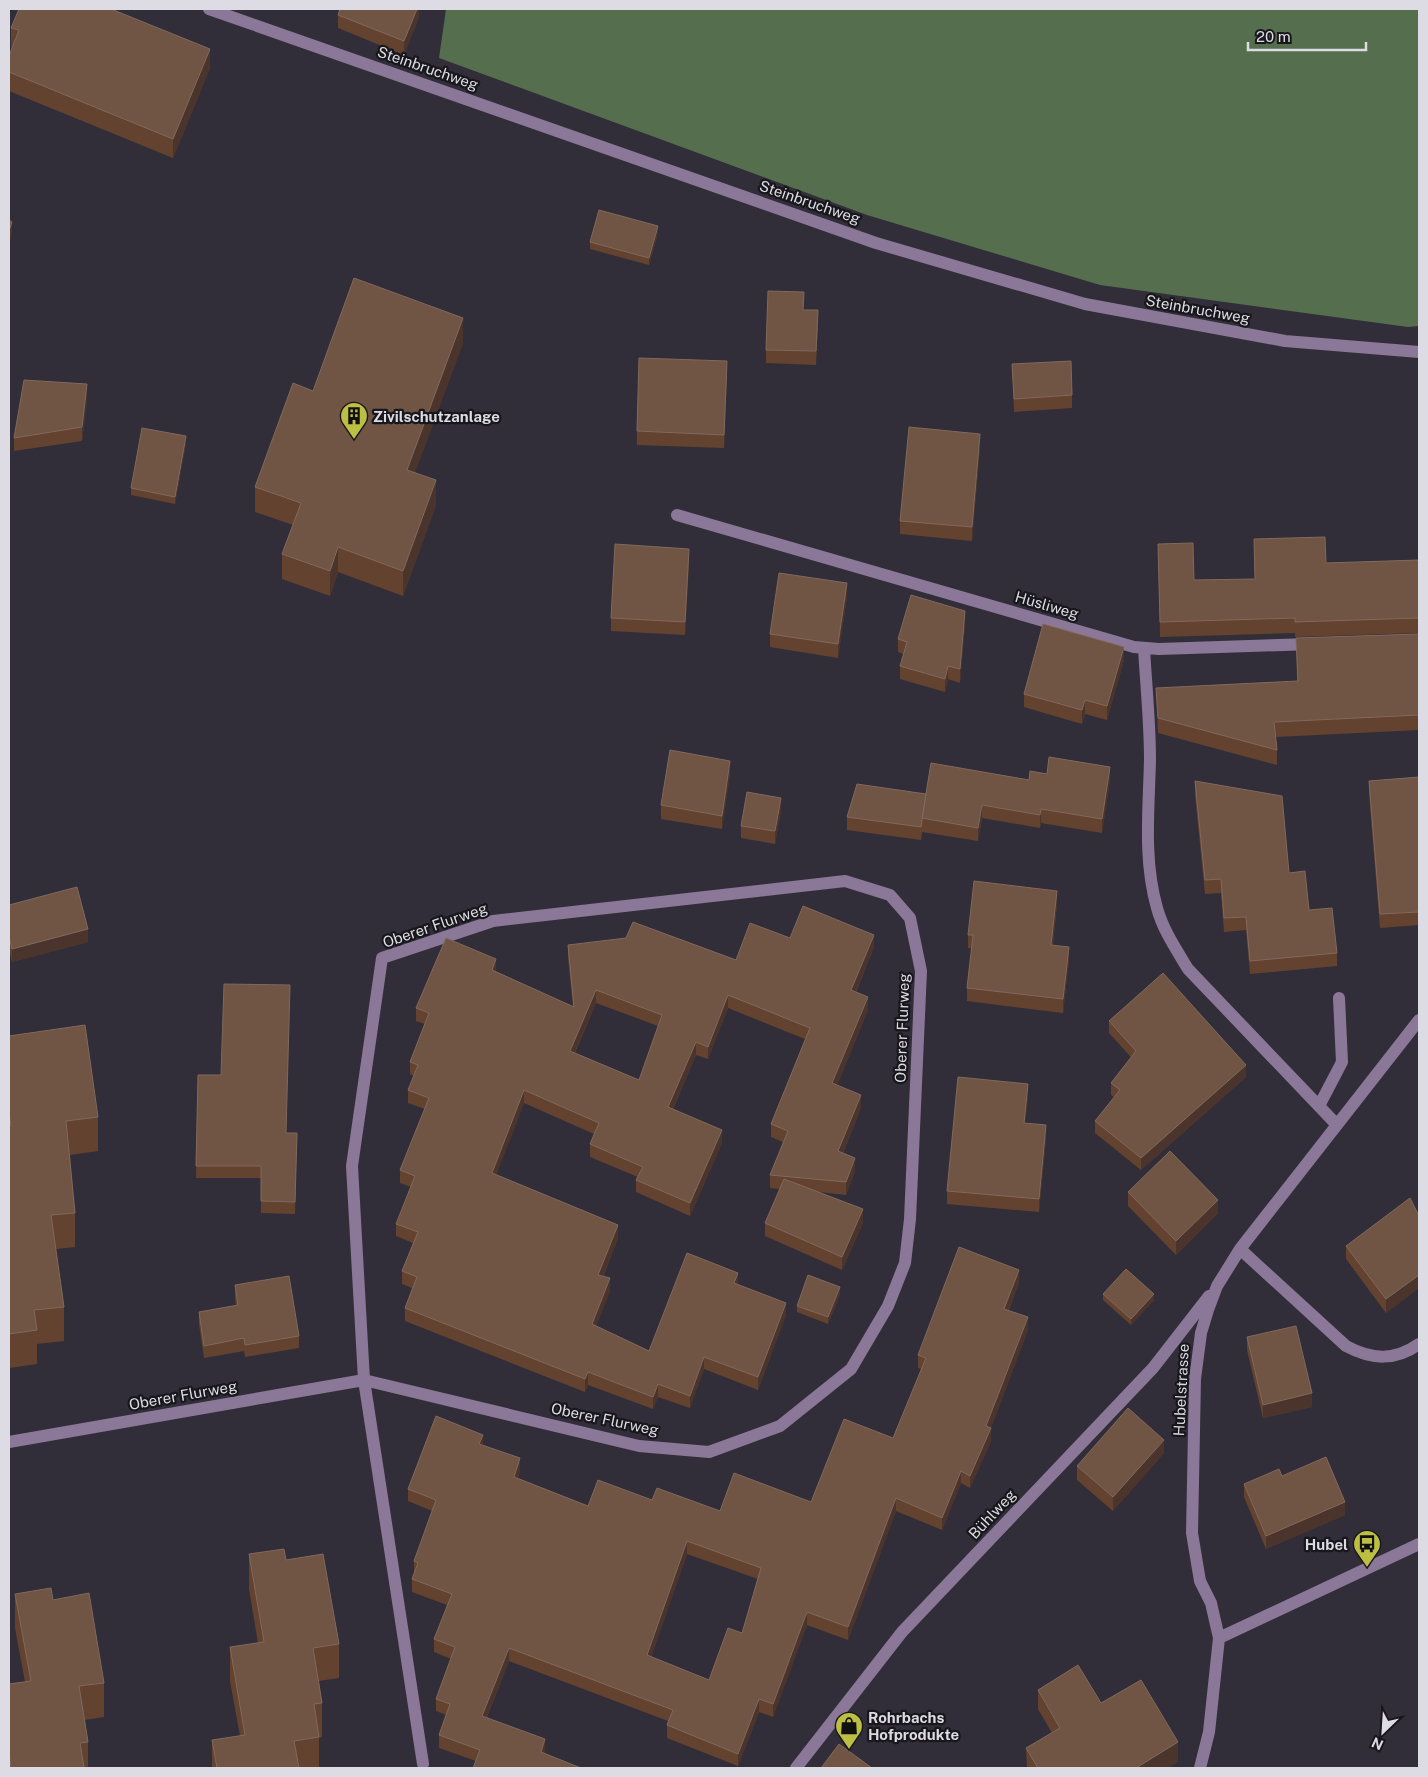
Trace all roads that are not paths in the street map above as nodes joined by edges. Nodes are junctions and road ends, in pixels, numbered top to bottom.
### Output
1 (209, 9) edge
2 (1419, 352) edge
3 (677, 515) dead end
4 (1323, 644) edge
5 (1144, 648) junction
6 (1339, 998) dead end
7 (1419, 1020) edge
8 (1319, 1106) junction
9 (1337, 1125) junction
10 (1240, 1249) junction
11 (1217, 1286) junction
12 (1419, 1344) edge
13 (364, 1380) junction
14 (9, 1442) edge
15 (1419, 1544) edge
16 (1219, 1638) junction
17 (423, 1764) dead end
18 (796, 1768) edge
19 (1200, 1768) edge

1 - 2 street, Steinbruchweg
3 - 5 street, Hüsliweg
4 - 5 street, Hüsliweg
5 - 8 street
6 - 8 street
7 - 9 street, Hubelstrasse
8 - 9 street
9 - 10 street, Hubelstrasse
10 - 11 street, Hubelstrasse
10 - 12 street
11 - 16 street, Hubelstrasse
11 - 18 street, Bühlweg
13 - 13 street, Oberer Flurweg
13 - 14 street, Oberer Flurweg
13 - 17 street
15 - 16 street
16 - 19 street, Hubelstrasse

